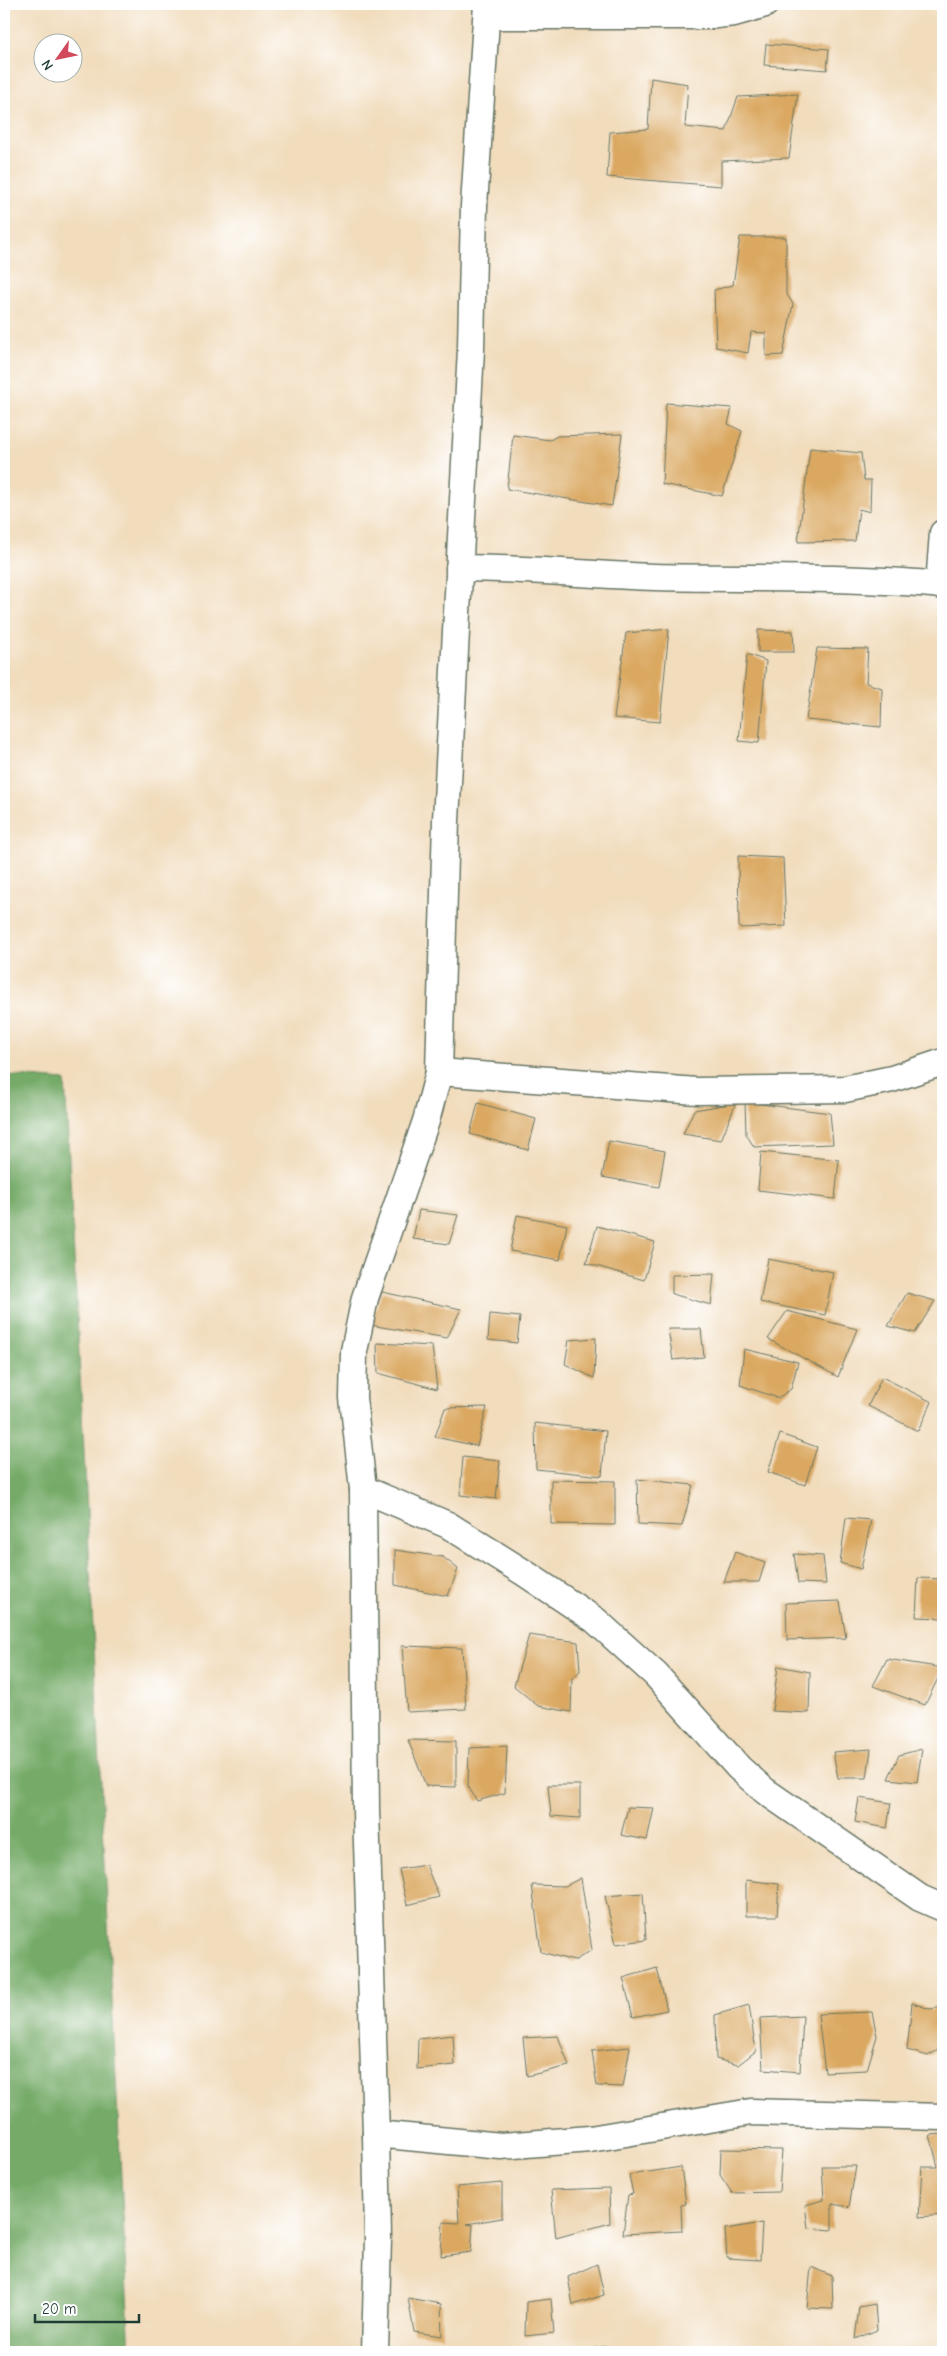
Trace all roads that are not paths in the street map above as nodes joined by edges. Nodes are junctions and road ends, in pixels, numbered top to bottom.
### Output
1 (765, 4) edge
2 (487, 10) edge
3 (943, 533) edge
4 (459, 568) junction
5 (941, 585) edge
6 (943, 1062) edge
7 (439, 1072) junction
8 (363, 1489) junction
9 (943, 1908) edge
10 (943, 2117) edge
11 (376, 2134) junction
12 (375, 2352) edge

1 - 2 street
2 - 4 street
3 - 5 street
4 - 5 street
4 - 7 street
6 - 7 street
7 - 8 street
8 - 9 street
8 - 11 street
10 - 11 street
11 - 12 street

